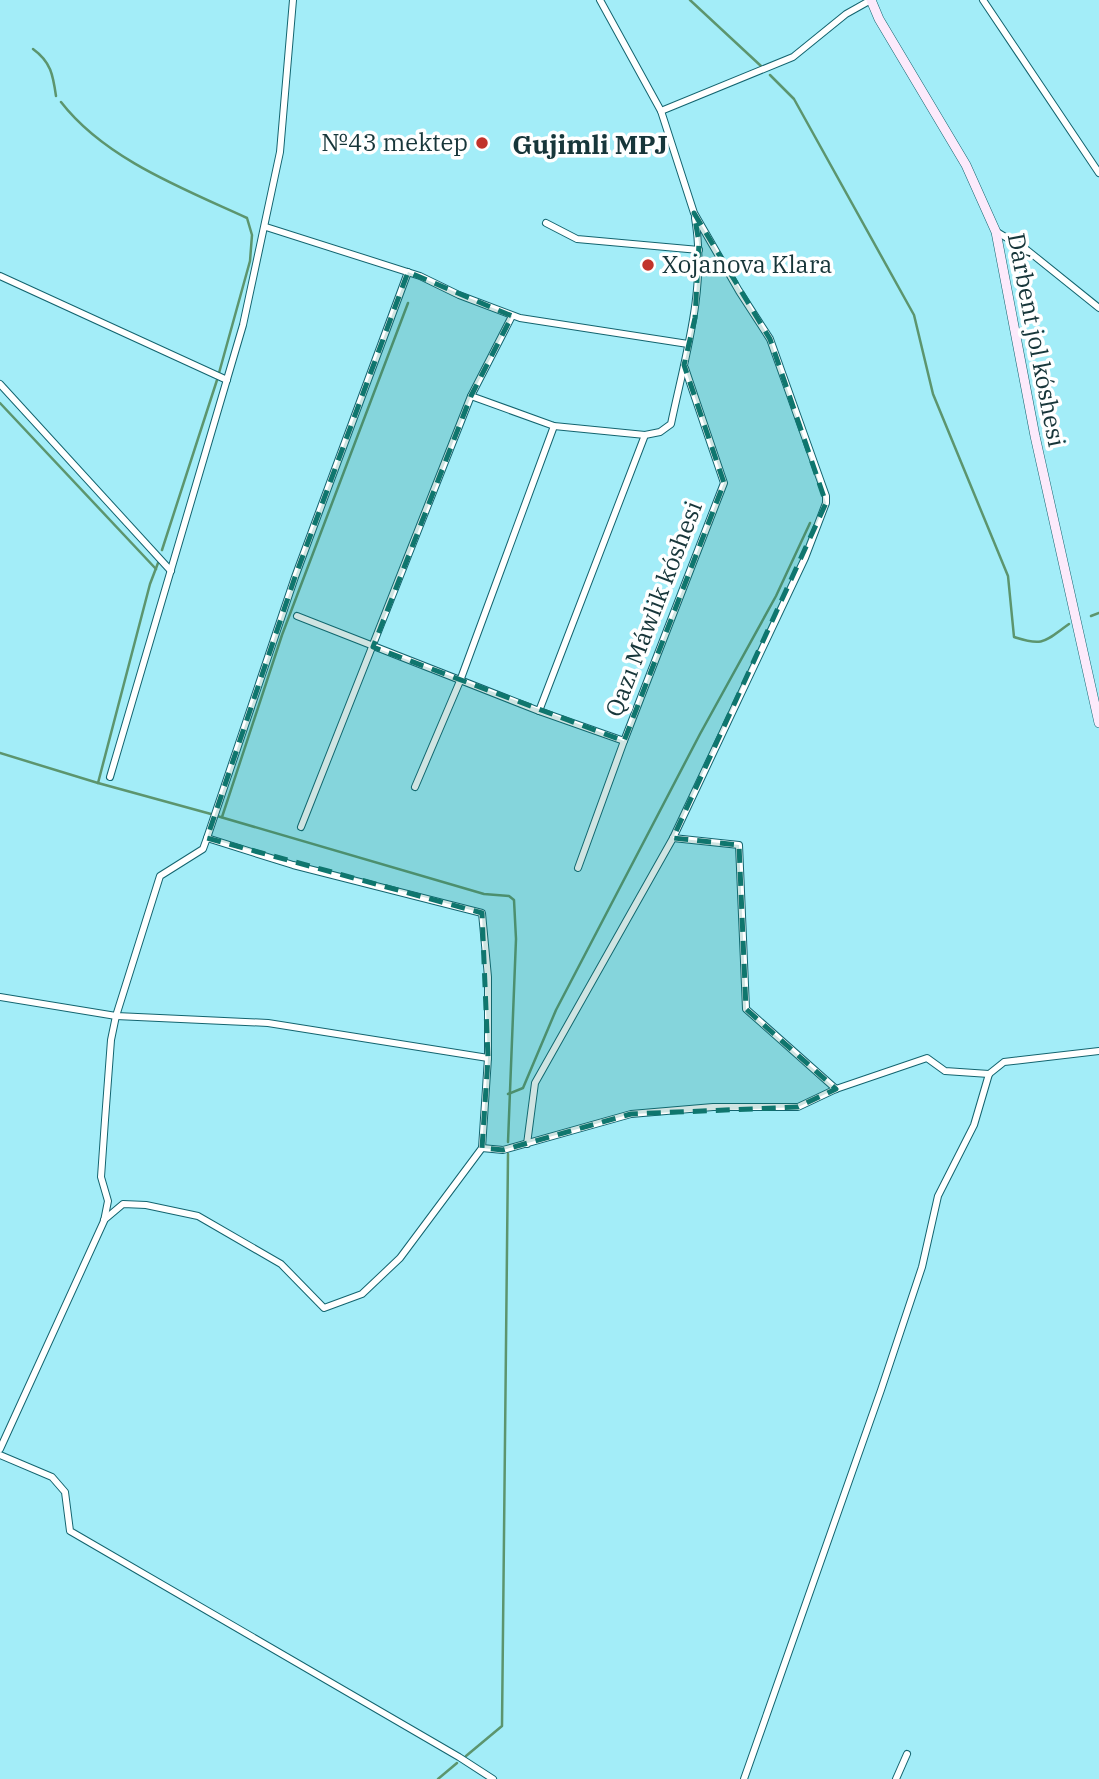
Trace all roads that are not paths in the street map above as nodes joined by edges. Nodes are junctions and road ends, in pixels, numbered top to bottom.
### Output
1 (293, 0) edge
2 (600, 0) edge
3 (871, 0) edge
4 (983, 0) edge
5 (662, 111) junction
6 (1099, 173) edge
7 (694, 213) junction
8 (546, 223) dead end
9 (266, 227) junction
10 (996, 232) junction
11 (699, 250) junction
12 (408, 272) junction
13 (0, 276) edge
14 (1099, 308) edge
15 (512, 316) junction
16 (688, 344) junction
17 (684, 365) junction
18 (227, 380) junction
19 (0, 384) edge
20 (471, 396) junction
21 (554, 426) junction
22 (645, 435) junction
23 (171, 571) junction
24 (297, 616) dead end
25 (373, 647) junction
26 (460, 681) junction
27 (539, 711) junction
28 (1099, 723) edge
29 (624, 741) junction
30 (110, 777) dead end
31 (415, 787) dead end
32 (301, 827) dead end
33 (207, 838) junction
34 (673, 838) junction
35 (578, 868) dead end
36 (0, 997) edge
37 (116, 1016) junction
38 (1099, 1051) edge
39 (488, 1058) junction
40 (989, 1074) junction
41 (836, 1089) junction
42 (527, 1144) junction
43 (482, 1147) junction
44 (103, 1221) junction
45 (0, 1449) edge
46 (0, 1455) edge
47 (906, 1754) dead end
48 (493, 1779) edge
49 (744, 1779) edge
50 (896, 1779) edge

1 - 9 street
2 - 5 street
3 - 5 street
3 - 10 main road, Dárbent jol kóshesi
4 - 6 street
5 - 7 street
7 - 11 street
7 - 34 street
8 - 11 street
9 - 12 street
9 - 18 street
10 - 14 street
10 - 28 main road, Dárbent jol kóshesi
11 - 16 street
12 - 15 street
12 - 33 street
13 - 18 street
15 - 16 street
15 - 20 street
16 - 17 street
17 - 22 street
17 - 29 street, Qazı Máwlik kóshesi
18 - 23 street
19 - 23 street
20 - 21 street
20 - 25 street
21 - 22 street
21 - 26 street
22 - 27 street
23 - 30 street
24 - 25 street
25 - 26 street
25 - 32 street
26 - 27 street
26 - 31 street
27 - 29 street
29 - 35 street, Qazı Máwlik kóshesi
33 - 37 street
33 - 39 street
34 - 41 street
34 - 42 street
36 - 37 street
37 - 39 street
37 - 44 street
38 - 40 street
39 - 43 street
40 - 41 street
40 - 49 street
41 - 42 street
42 - 43 street
43 - 44 street
44 - 45 street
46 - 48 street
47 - 50 street

